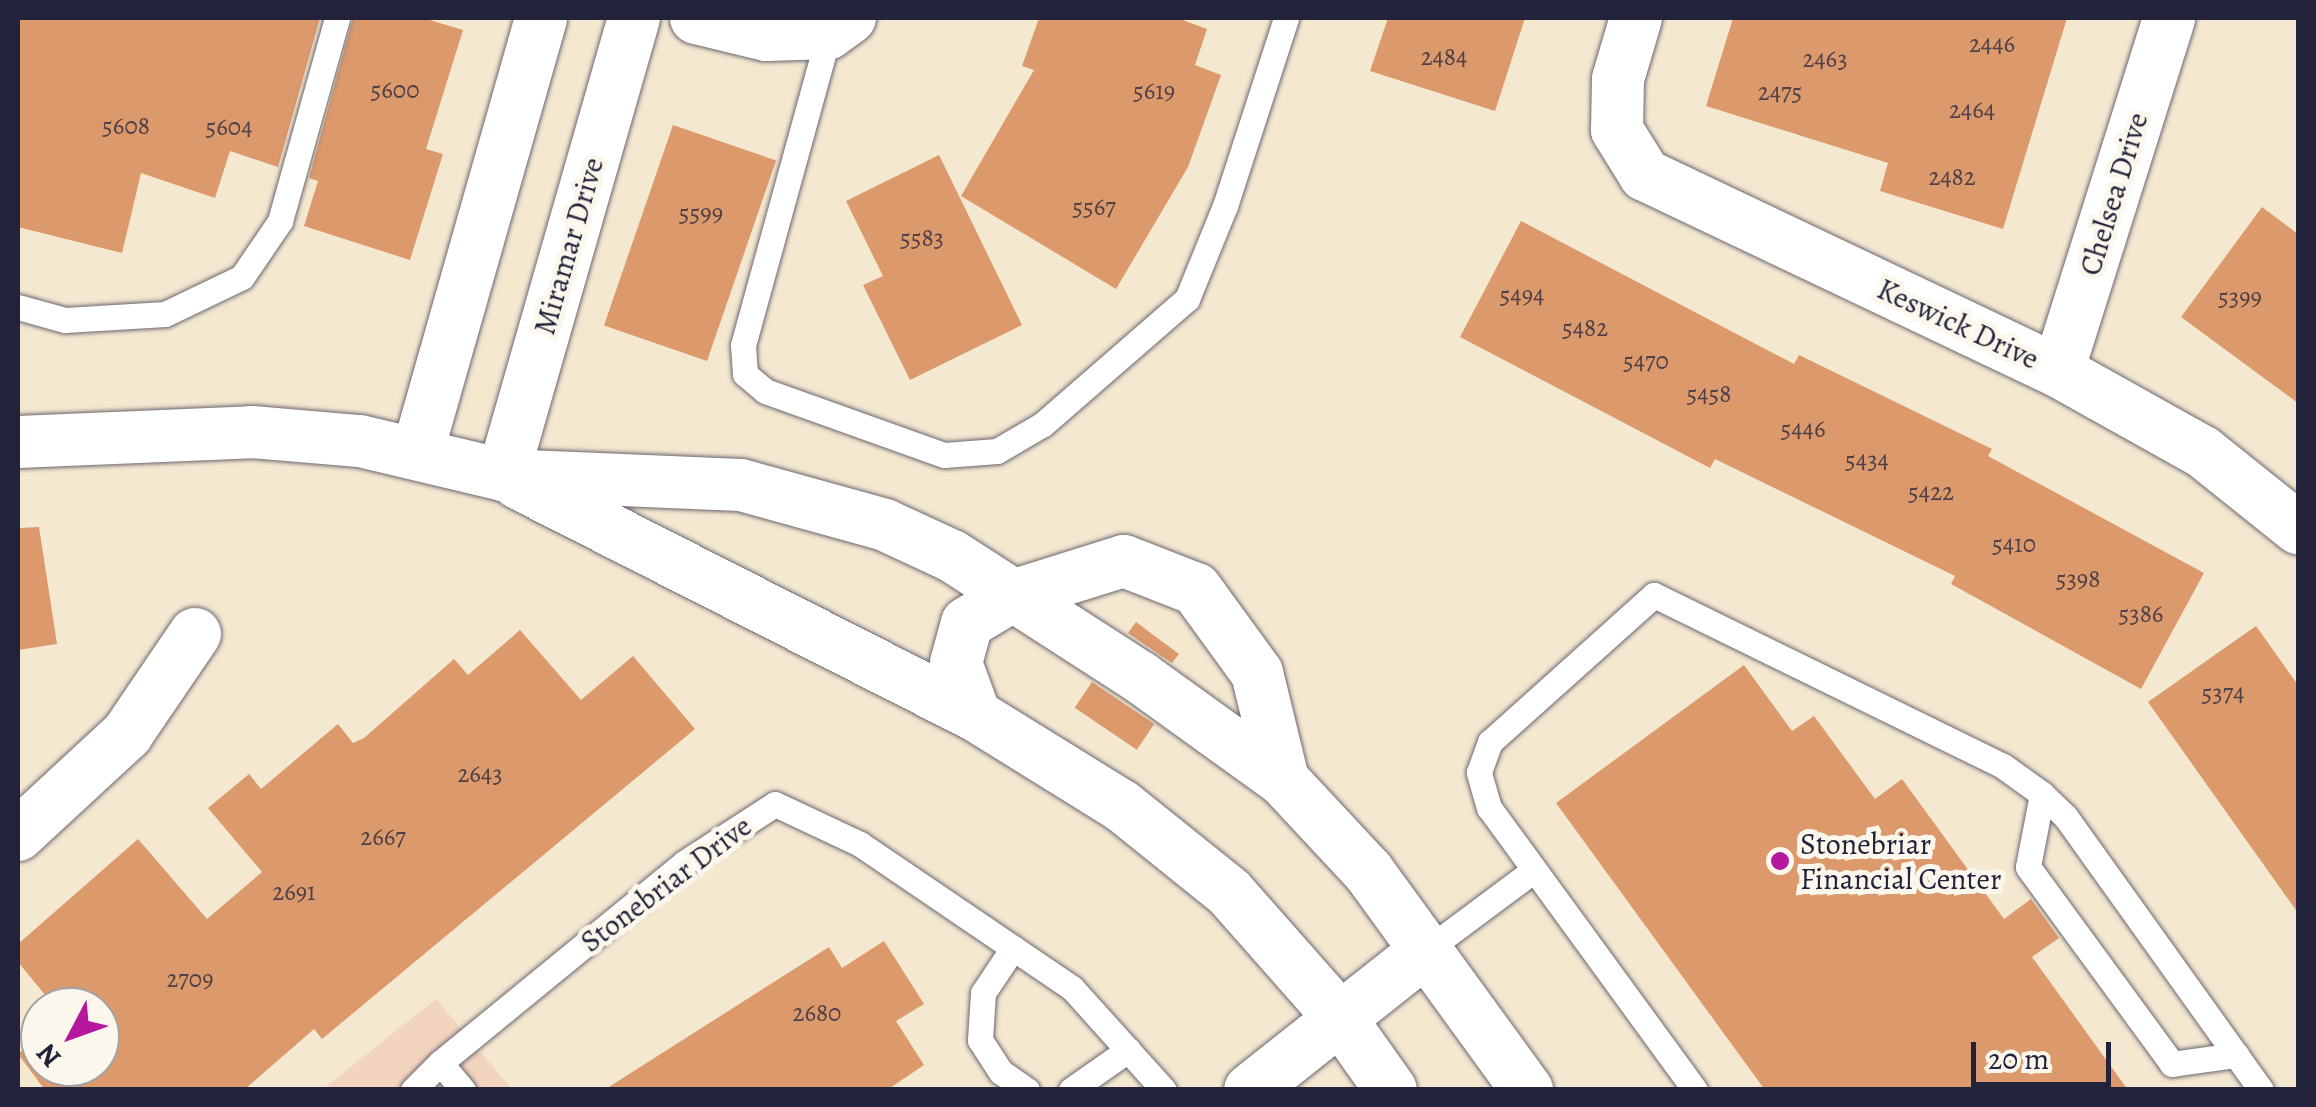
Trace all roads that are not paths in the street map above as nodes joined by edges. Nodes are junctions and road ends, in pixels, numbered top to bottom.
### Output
1 (338, 18) edge
2 (541, 18) edge
3 (634, 18) edge
4 (696, 18) edge
5 (1286, 18) edge
6 (1636, 18) edge
7 (2170, 18) edge
8 (839, 25) edge
9 (18, 307) edge
10 (2058, 372) junction
11 (18, 442) edge
12 (417, 454) junction
13 (503, 475) junction
14 (2298, 528) edge
15 (1012, 596) junction
16 (195, 634) dead end
17 (975, 715) junction
18 (1283, 780) junction
19 (2042, 794) junction
20 (18, 835) edge
21 (1534, 870) junction
22 (1013, 948) junction
23 (1428, 950) junction
24 (1340, 1018) junction
25 (1128, 1050) junction
26 (2236, 1055) junction
27 (440, 1063) junction
28 (413, 1090) edge
29 (464, 1090) edge
30 (1027, 1090) edge
31 (1071, 1090) edge
32 (1164, 1090) edge
33 (1250, 1090) edge
34 (1391, 1090) edge
35 (1527, 1090) edge
36 (1696, 1090) edge
37 (2261, 1090) edge

1 - 9 lane
2 - 12 street
3 - 13 street, Miramar Drive
4 - 8 street
5 - 8 lane
6 - 10 street, Keswick Drive
7 - 10 street, Chelsea Drive
10 - 14 street, Keswick Drive
11 - 12 street
12 - 13 street
13 - 15 street
13 - 17 street
15 - 17 street
15 - 18 street
15 - 18 street
16 - 20 street
17 - 24 street
18 - 23 street
19 - 21 lane
19 - 26 lane
19 - 26 lane
21 - 23 lane
21 - 36 lane
22 - 25 lane, Stonebriar Drive
22 - 27 lane, Stonebriar Drive
22 - 30 lane
23 - 24 street
23 - 35 street
24 - 33 street
24 - 34 street
25 - 31 lane
25 - 32 lane, Stonebriar Drive
26 - 37 lane
27 - 28 lane
27 - 29 lane

